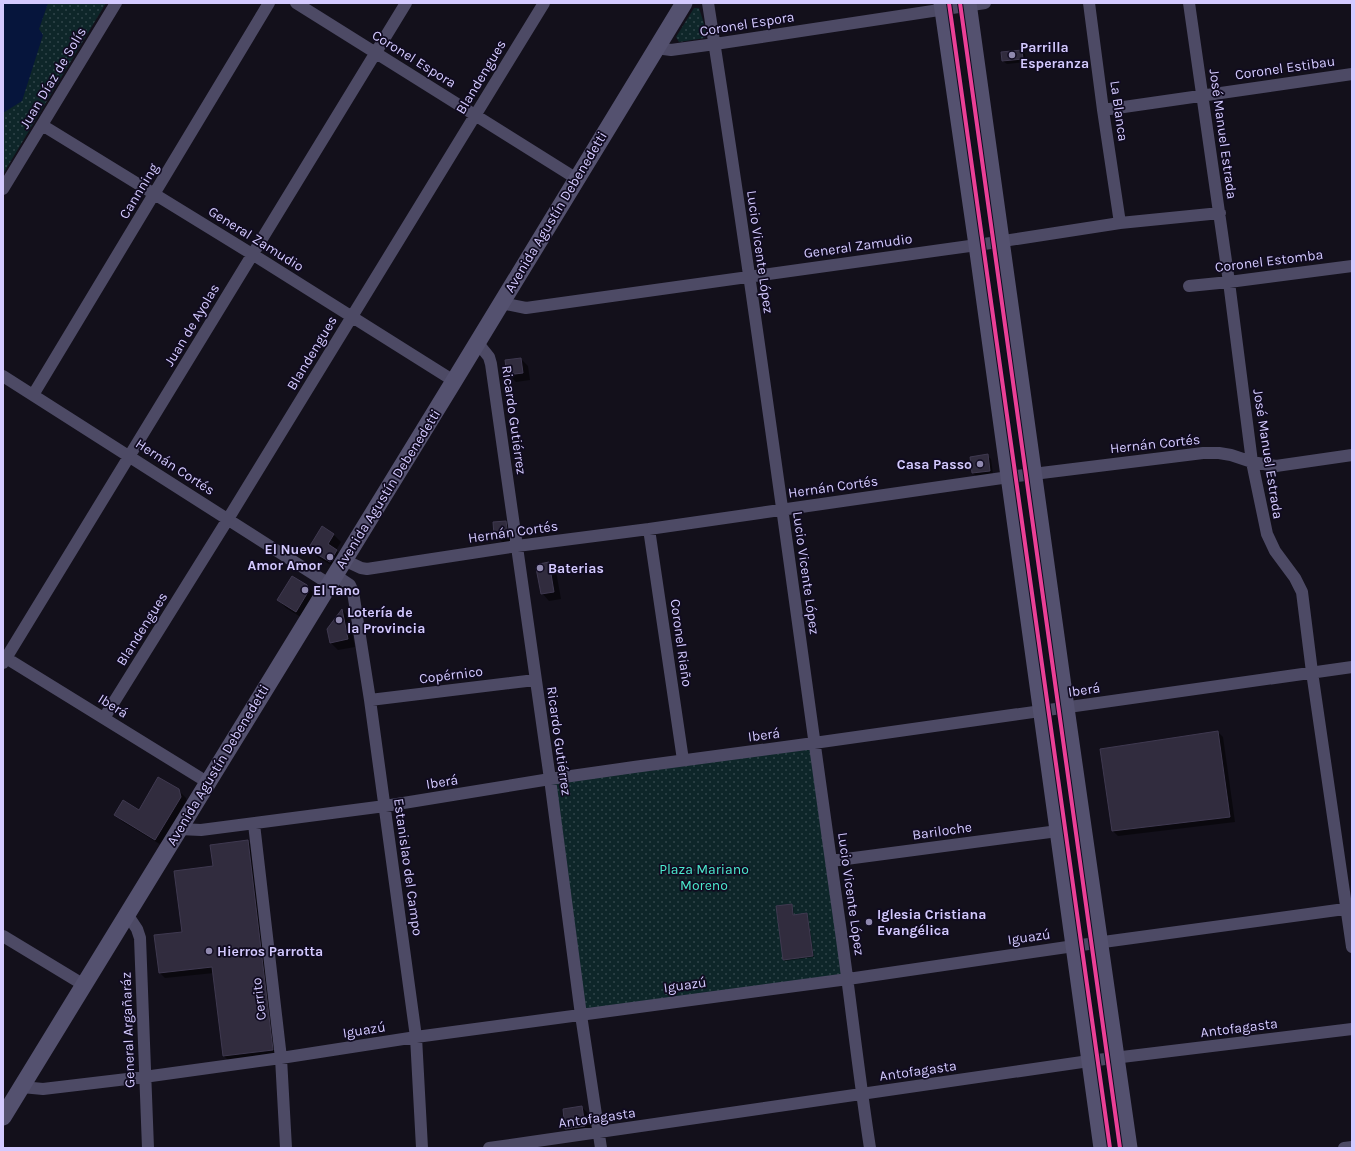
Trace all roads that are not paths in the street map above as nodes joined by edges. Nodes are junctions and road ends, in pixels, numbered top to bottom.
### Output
1 (116, 3) edge
2 (269, 3) edge
3 (296, 3) edge
4 (406, 3) edge
5 (544, 3) edge
6 (684, 3) edge
7 (708, 3) edge
8 (1090, 3) edge
9 (1189, 3) edge
10 (974, 4) edge
11 (942, 6) edge
12 (715, 44) junction
13 (656, 48) junction
14 (375, 53) junction
15 (1352, 74) edge
16 (1203, 95) junction
17 (1103, 110) junction
18 (475, 115) junction
19 (42, 125) junction
20 (577, 179) junction
21 (3, 189) edge
22 (155, 194) junction
23 (1220, 212) junction
24 (1120, 223) junction
25 (1001, 241) junction
26 (977, 244) junction
27 (252, 254) junction
28 (1352, 266) edge
29 (748, 277) junction
30 (1229, 282) junction
31 (1189, 286) dead end
32 (501, 303) junction
33 (351, 317) junction
34 (477, 342) junction
35 (3, 376) edge
36 (454, 381) junction
37 (34, 395) junction
38 (1352, 455) edge
39 (130, 456) junction
40 (1252, 462) junction
41 (1034, 474) junction
42 (1009, 476) junction
43 (782, 510) junction
44 (228, 519) junction
45 (649, 529) junction
46 (517, 546) junction
47 (344, 560) junction
48 (332, 580) junction
49 (353, 592) joint
50 (4, 659) edge
51 (1352, 667) edge
52 (1312, 672) junction
53 (535, 680) junction
54 (370, 700) junction
55 (1066, 708) junction
56 (1041, 711) junction
57 (104, 718) junction
58 (814, 743) junction
59 (682, 760) junction
60 (550, 779) junction
61 (208, 782) junction
62 (384, 806) junction
63 (254, 824) junction
64 (179, 828) junction
65 (1058, 831) junction
66 (831, 861) junction
67 (1350, 908) edge
68 (128, 914) junction
69 (3, 936) edge
70 (1100, 942) junction
71 (1074, 946) junction
72 (1352, 947) edge
73 (848, 979) junction
74 (84, 985) junction
75 (581, 1015) junction
76 (1352, 1029) edge
77 (416, 1037) junction
78 (281, 1058) junction
79 (1116, 1059) junction
80 (1089, 1062) junction
81 (144, 1077) junction
82 (22, 1087) junction
83 (861, 1094) junction
84 (4, 1112) edge
85 (599, 1133) junction
86 (1352, 1147) edge
87 (148, 1148) edge
88 (286, 1148) edge
89 (422, 1148) edge
90 (489, 1148) edge
91 (601, 1148) edge
92 (870, 1148) edge
93 (1102, 1148) edge
94 (1129, 1148) edge
95 (1344, 1148) edge

1 - 19 street, Juan Díaz de Solís
2 - 22 street, Cannning
3 - 14 street, Coronel Espora
4 - 14 street, Juan de Ayolas
5 - 18 street, Blandengues
6 - 13 main road, Avenida Agustín Debenedetti
7 - 12 street, Lucio Vicente López
8 - 17 street, La Blanca
9 - 16 street, José Manuel Estrada
10 - 11 street, Coronel Espora
10 - 25 main road
11 - 12 street, Coronel Espora
11 - 26 main road
12 - 13 street, Coronel Espora
12 - 29 street, Lucio Vicente López
13 - 20 main road, Avenida Agustín Debenedetti
14 - 18 street, Coronel Espora
14 - 27 street, Juan de Ayolas
15 - 16 street, Coronel Estibau
16 - 17 street, Coronel Estibau
16 - 23 street, José Manuel Estrada
17 - 24 street, La Blanca
18 - 20 street, Coronel Espora
18 - 33 street, Blandengues
19 - 21 street, Juan Díaz de Solís
19 - 22 street, General Zamudio
20 - 32 main road, Avenida Agustín Debenedetti
22 - 27 street, General Zamudio
22 - 37 street, Cannning
23 - 24 street, General Zamudio
23 - 30 street, José Manuel Estrada
24 - 25 street, General Zamudio
25 - 26 street, General Zamudio
25 - 41 main road
26 - 29 street, General Zamudio
26 - 42 main road
27 - 33 street, General Zamudio
27 - 39 street, Juan de Ayolas
28 - 30 street, Coronel Estomba
29 - 32 street, General Zamudio
29 - 43 street, Lucio Vicente López
30 - 31 street, Coronel Estomba
30 - 40 street, José Manuel Estrada
32 - 34 main road, Avenida Agustín Debenedetti
33 - 36 street, General Zamudio
33 - 44 street, Blandengues
34 - 36 main road, Avenida Agustín Debenedetti
34 - 46 street, Ricardo Gutiérrez
35 - 37 street, Hernán Cortés
36 - 47 main road, Avenida Agustín Debenedetti
37 - 39 street, Hernán Cortés
38 - 40 street, Hernán Cortés
39 - 44 street, Hernán Cortés
39 - 50 street, Juan de Ayolas
40 - 41 street, Hernán Cortés
40 - 52 street, José Manuel Estrada
41 - 42 street, Hernán Cortés
41 - 55 main road
42 - 43 street, Hernán Cortés
42 - 56 main road
43 - 45 street, Hernán Cortés
43 - 58 street, Lucio Vicente López
44 - 48 street, Hernán Cortés
44 - 57 street, Blandengues
45 - 46 street, Hernán Cortés
45 - 59 street, Coronel Riaño
46 - 47 street, Hernán Cortés
46 - 53 street, Ricardo Gutiérrez
47 - 48 main road, Avenida Agustín Debenedetti
48 - 49 street, Hernán Cortés
48 - 61 main road, Avenida Agustín Debenedetti
49 - 54 street, Estanislao del Campo
50 - 57 street, Iberá
51 - 52 street, Iberá
52 - 55 street, Iberá
52 - 67 street, José Manuel Estrada
53 - 54 street, Copérnico
53 - 60 street, Ricardo Gutiérrez
54 - 62 street, Estanislao del Campo
55 - 56 street, Iberá
55 - 70 main road
56 - 58 street, Iberá
56 - 65 main road
57 - 61 street, Iberá
58 - 59 street, Iberá
58 - 66 street, Lucio Vicente López
59 - 60 street, Iberá
60 - 62 street, Iberá
60 - 75 street, Ricardo Gutiérrez
61 - 64 main road, Avenida Agustín Debenedetti
62 - 63 street, Iberá
62 - 77 street, Estanislao del Campo
63 - 64 street, Iberá
63 - 78 street, Cerrito
64 - 68 main road, Avenida Agustín Debenedetti
65 - 66 street, Bariloche
65 - 71 main road
66 - 73 street, Lucio Vicente López
67 - 70 street, Iguazú
67 - 72 street, José Manuel Estrada
68 - 74 main road, Avenida Agustín Debenedetti
68 - 81 street, General Argañaráz
69 - 74 street
70 - 71 street, Iguazú
70 - 79 main road
71 - 73 street, Iguazú
71 - 80 main road
73 - 75 street, Iguazú
73 - 83 street, Lucio Vicente López
74 - 82 main road, Avenida Agustín Debenedetti
75 - 77 street, Iguazú
75 - 85 street, Ricardo Gutiérrez
76 - 79 street, Antofagasta
77 - 78 street, Iguazú
77 - 89 street, Estanislao del Campo
78 - 81 street, Iguazú
78 - 88 street, Cerrito
79 - 80 street, Antofagasta
79 - 94 main road
80 - 83 street, Antofagasta
80 - 93 main road
81 - 82 street, Iguazú
81 - 87 street, General Argañaráz
82 - 84 main road, Avenida Agustín Debenedetti
83 - 85 street, Antofagasta
83 - 92 street, Lucio Vicente López
85 - 90 street, Antofagasta
85 - 91 street, Ricardo Gutiérrez
86 - 95 street

